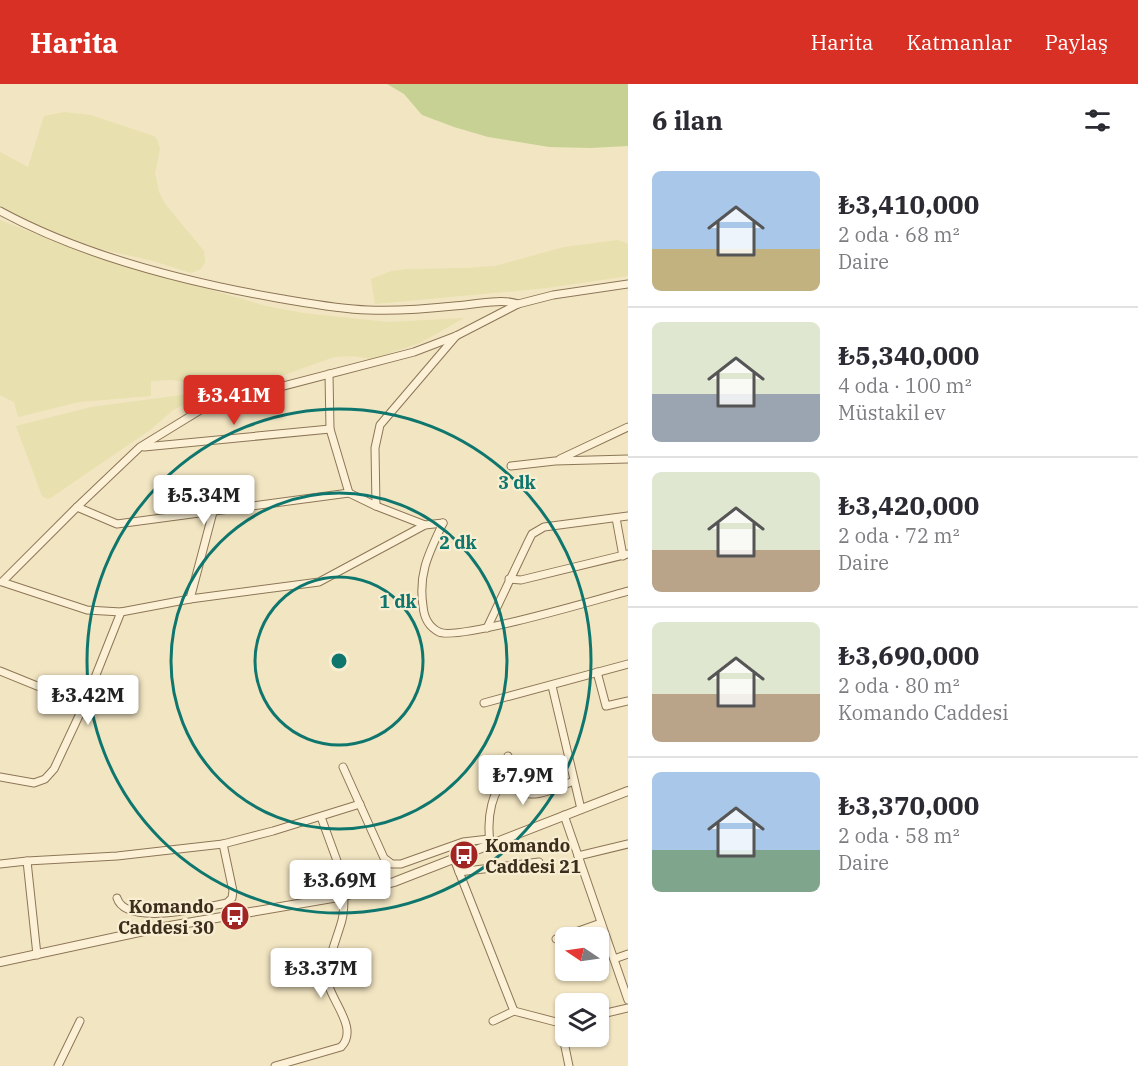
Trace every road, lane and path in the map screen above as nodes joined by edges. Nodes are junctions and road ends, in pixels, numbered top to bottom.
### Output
1 (0, 211) edge
2 (628, 285) edge
3 (518, 304) junction
4 (456, 336) junction
5 (329, 374) junction
6 (628, 427) edge
7 (330, 429) junction
8 (140, 447) junction
9 (628, 459) edge
10 (555, 461) junction
11 (511, 466) dead end
12 (349, 493) junction
13 (376, 506) junction
14 (77, 507) junction
15 (213, 512) junction
16 (628, 516) edge
17 (615, 518) junction
18 (425, 525) junction
19 (626, 555) edge
20 (509, 579) junction
21 (1, 583) edge
22 (628, 591) edge
23 (190, 599) junction
24 (122, 612) junction
25 (487, 628) junction
26 (628, 664) edge
27 (0, 671) edge
28 (597, 672) junction
29 (552, 686) junction
30 (628, 701) edge
31 (484, 703) dead end
32 (84, 705) junction
33 (508, 756) dead end
34 (343, 767) dead end
35 (513, 776) junction
36 (0, 777) edge
37 (574, 781) junction
38 (628, 791) edge
39 (360, 804) junction
40 (581, 808) junction
41 (564, 815) junction
42 (321, 816) junction
43 (490, 842) junction
44 (223, 844) junction
45 (628, 844) edge
46 (578, 856) junction
47 (454, 859) junction
48 (27, 861) junction
49 (539, 862) dead end
50 (0, 864) edge
51 (459, 872) junction
52 (344, 880) dead end
53 (344, 896) junction
54 (117, 898) dead end
55 (601, 923) junction
56 (590, 927) edge
57 (628, 954) edge
58 (33, 956) junction
59 (614, 959) junction
60 (0, 962) edge
61 (0, 968) edge
62 (628, 1000) edge
63 (628, 1008) edge
64 (514, 1011) junction
65 (609, 1012) edge
66 (80, 1021) dead end
67 (493, 1021) dead end
68 (555, 1021) edge
69 (566, 1047) edge
70 (58, 1066) edge
71 (275, 1066) edge
72 (569, 1066) edge

1 - 3 street
2 - 3 street
3 - 4 street
4 - 5 street
4 - 13 street
5 - 7 street
5 - 8 street
6 - 10 street
7 - 8 street
7 - 12 street
8 - 14 street
9 - 10 street
10 - 11 street
12 - 13 street
12 - 15 street
13 - 18 street
14 - 15 street
14 - 21 street
15 - 23 street
16 - 17 street
17 - 19 street
17 - 20 street
18 - 23 street
18 - 25 street
19 - 20 street
20 - 25 street
21 - 24 street
22 - 25 street
23 - 24 street
24 - 32 street
26 - 28 street
27 - 32 street
28 - 29 street
28 - 30 street
29 - 31 street
29 - 37 street
32 - 36 street
33 - 35 street
34 - 39 street
35 - 37 street
35 - 43 street
37 - 40 street
38 - 40 street
39 - 42 street
39 - 43 street
40 - 41 street
41 - 43 street
41 - 46 street
42 - 44 street
42 - 52 street
43 - 47 street
44 - 48 street
44 - 54 street
45 - 46 street
46 - 55 street
47 - 51 street
47 - 53 street
48 - 50 street
48 - 58 street
49 - 51 street
51 - 64 street
53 - 58 street
53 - 71 street
55 - 56 street
55 - 59 street
57 - 59 street
58 - 60 street
58 - 61 street
59 - 62 street
63 - 65 street
64 - 67 street
64 - 68 street
66 - 70 street
69 - 72 street

